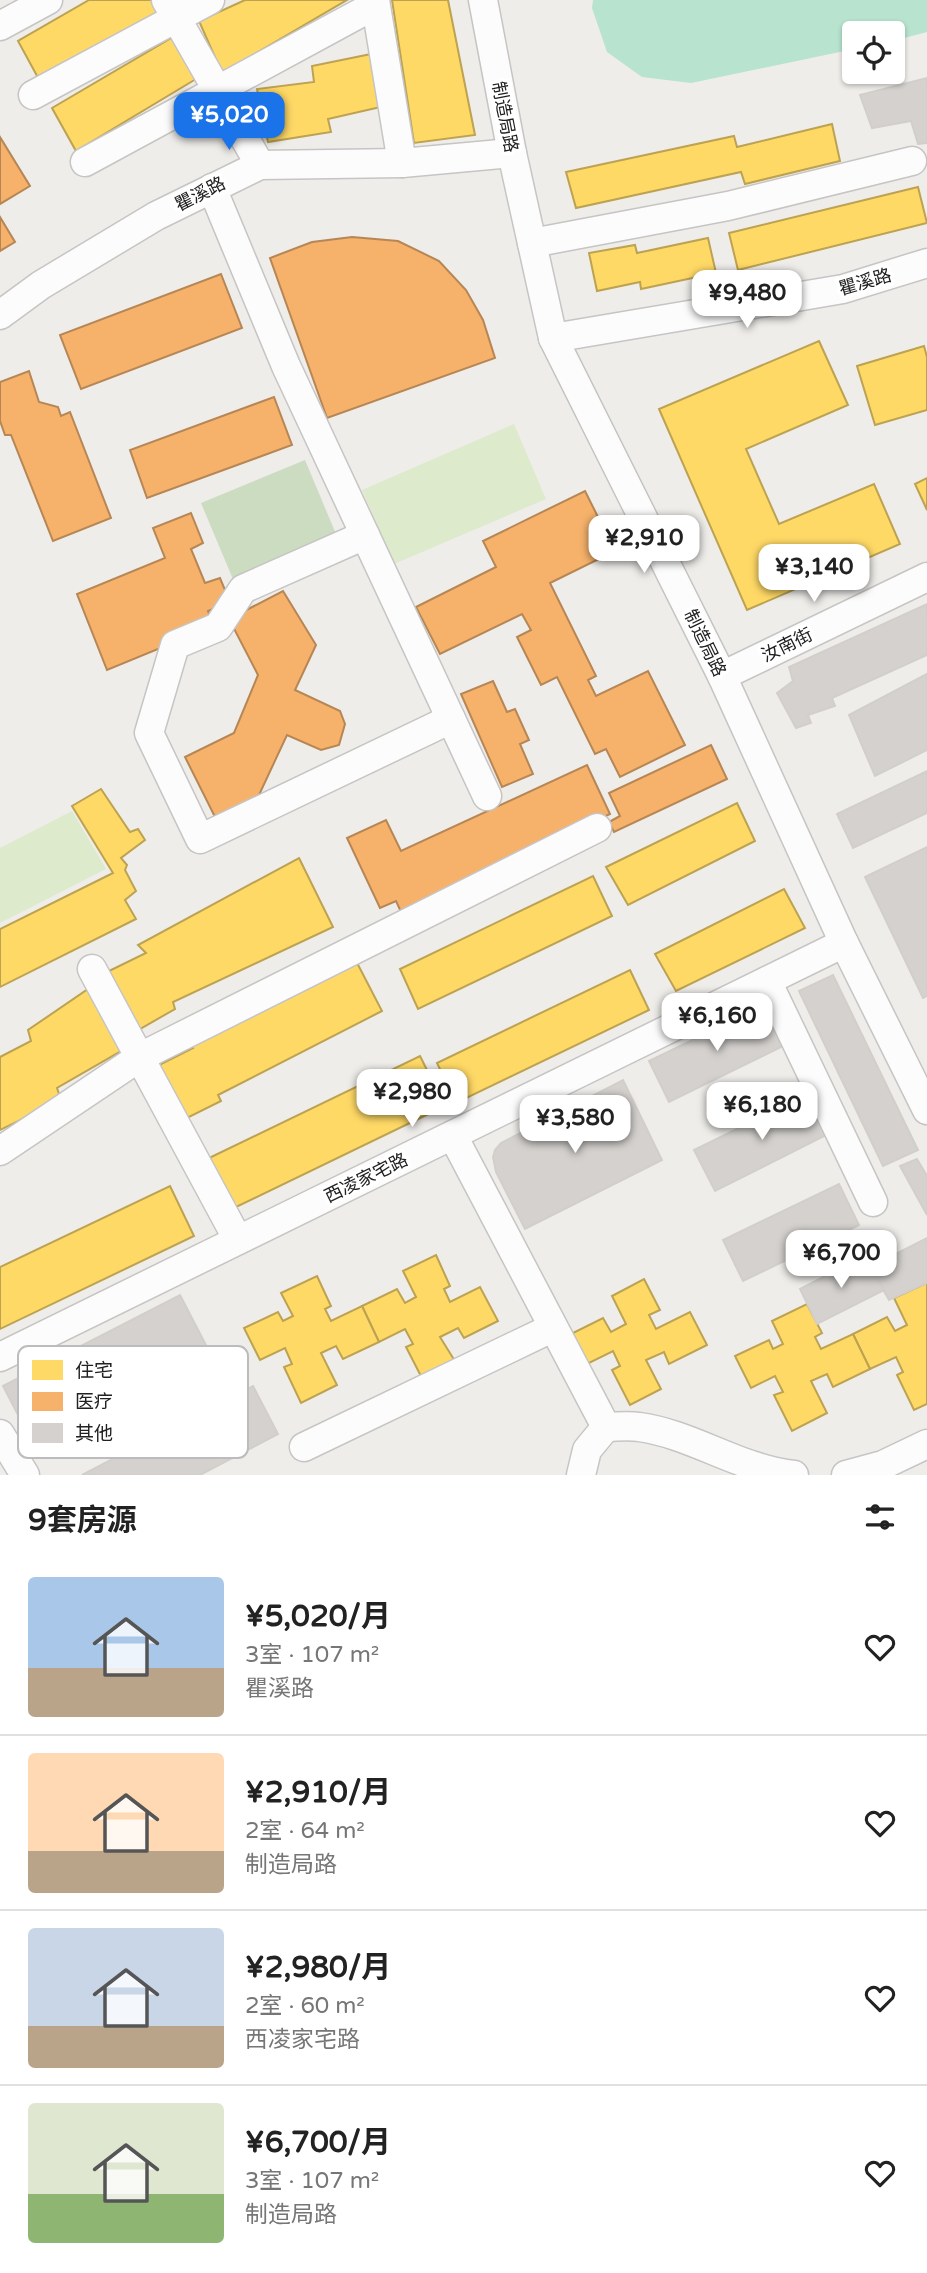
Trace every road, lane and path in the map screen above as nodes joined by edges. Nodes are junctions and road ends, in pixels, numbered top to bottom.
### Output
1 (48, 0) edge
2 (210, 0) edge
3 (483, 0) edge
4 (375, 3) edge
5 (171, 9) edge
6 (0, 26) edge
7 (217, 91) junction
8 (33, 95) dead end
9 (512, 153) junction
10 (912, 161) dead end
11 (85, 162) dead end
12 (402, 163) junction
13 (260, 165) junction
14 (212, 188) junction
15 (532, 243) junction
16 (927, 263) edge
17 (0, 315) edge
18 (553, 338) junction
19 (365, 535) junction
20 (927, 577) edge
21 (722, 676) junction
22 (451, 719) junction
23 (487, 796) dead end
24 (597, 828) dead end
25 (844, 943) junction
26 (92, 969) dead end
27 (767, 981) junction
28 (140, 1057) junction
29 (927, 1110) edge
30 (453, 1136) junction
31 (0, 1151) edge
32 (873, 1202) dead end
33 (238, 1240) junction
34 (552, 1328) junction
35 (22, 1346) edge
36 (18, 1348) edge
37 (0, 1357) edge
38 (606, 1427) junction
39 (0, 1434) edge
40 (927, 1444) edge
41 (304, 1447) dead end
42 (25, 1475) edge
43 (581, 1475) edge
44 (794, 1475) edge
45 (846, 1475) edge
46 (852, 1475) edge

1 - 6 street
2 - 5 street
3 - 9 street, 制造局路
4 - 7 street
4 - 12 street
5 - 7 street
5 - 8 street
7 - 11 street
7 - 13 street
9 - 12 street, 瞿溪路
9 - 15 street, 制造局路
10 - 15 street
12 - 13 street, 瞿溪路
13 - 14 street, 瞿溪路
14 - 17 street, 瞿溪路
14 - 19 street
15 - 18 street, 制造局路
16 - 18 street, 瞿溪路
18 - 21 street, 制造局路
19 - 22 street
19 - 22 street
20 - 21 street, 汝南街
21 - 25 street, 制造局路
22 - 23 street
24 - 28 street
25 - 27 street, 西凌家宅路
25 - 29 street, 制造局路
26 - 28 street
27 - 30 street, 西凌家宅路
27 - 32 street
28 - 31 street
28 - 33 street
30 - 33 street, 西凌家宅路
30 - 34 street
33 - 35 street, 西凌家宅路
34 - 38 street
34 - 41 street
36 - 37 street, 西凌家宅路
38 - 43 street
38 - 44 street
39 - 42 street
40 - 46 street
45 - 46 street

